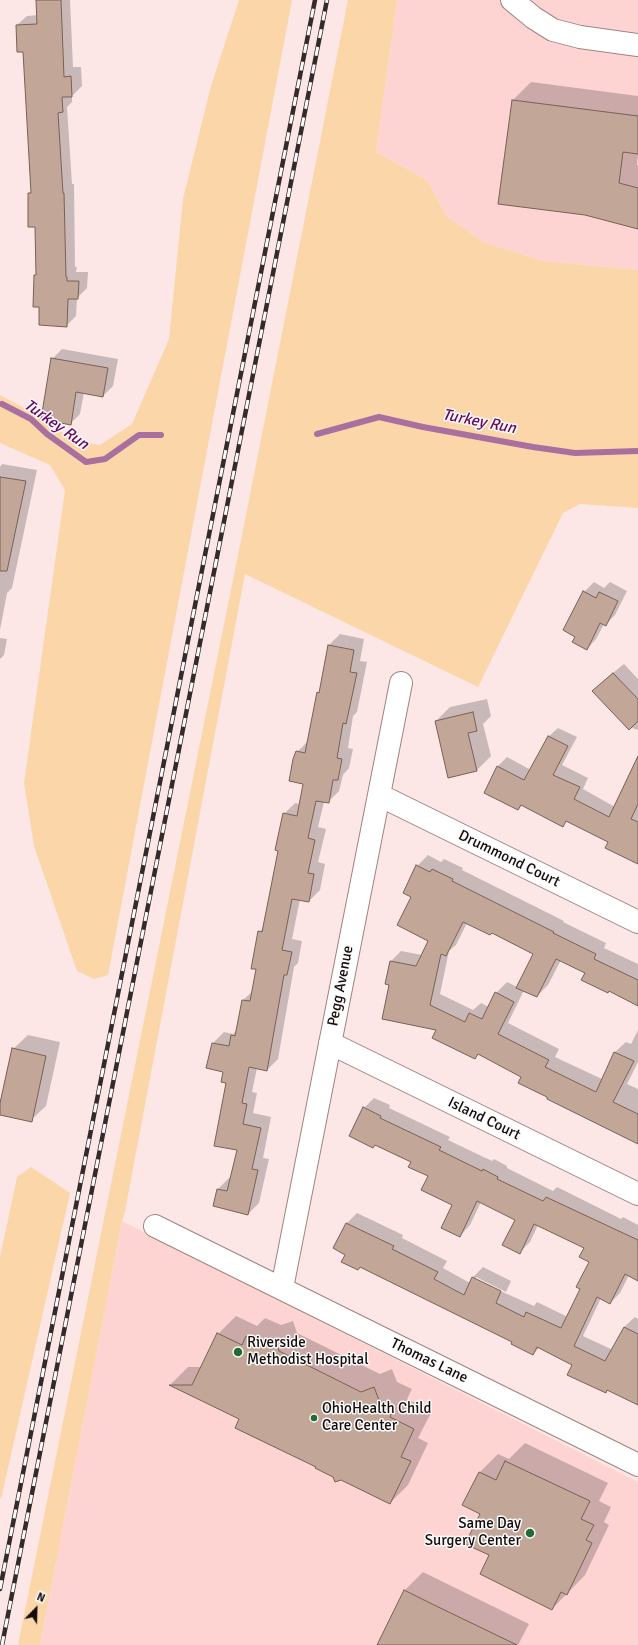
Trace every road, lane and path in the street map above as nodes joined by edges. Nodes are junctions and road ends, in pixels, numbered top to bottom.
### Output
1 (512, 0) edge
2 (638, 45) edge
3 (401, 683) dead end
4 (379, 795) junction
5 (638, 922) edge
6 (330, 1043) junction
7 (638, 1194) edge
8 (156, 1226) dead end
9 (282, 1288) junction
10 (638, 1465) edge

1 - 2 street
3 - 4 street, Pegg Avenue
4 - 5 street, Drummond Court
4 - 6 street, Pegg Avenue
6 - 7 street, Island Court
6 - 9 street, Pegg Avenue
8 - 9 street, Thomas Lane
9 - 10 street, Thomas Lane

